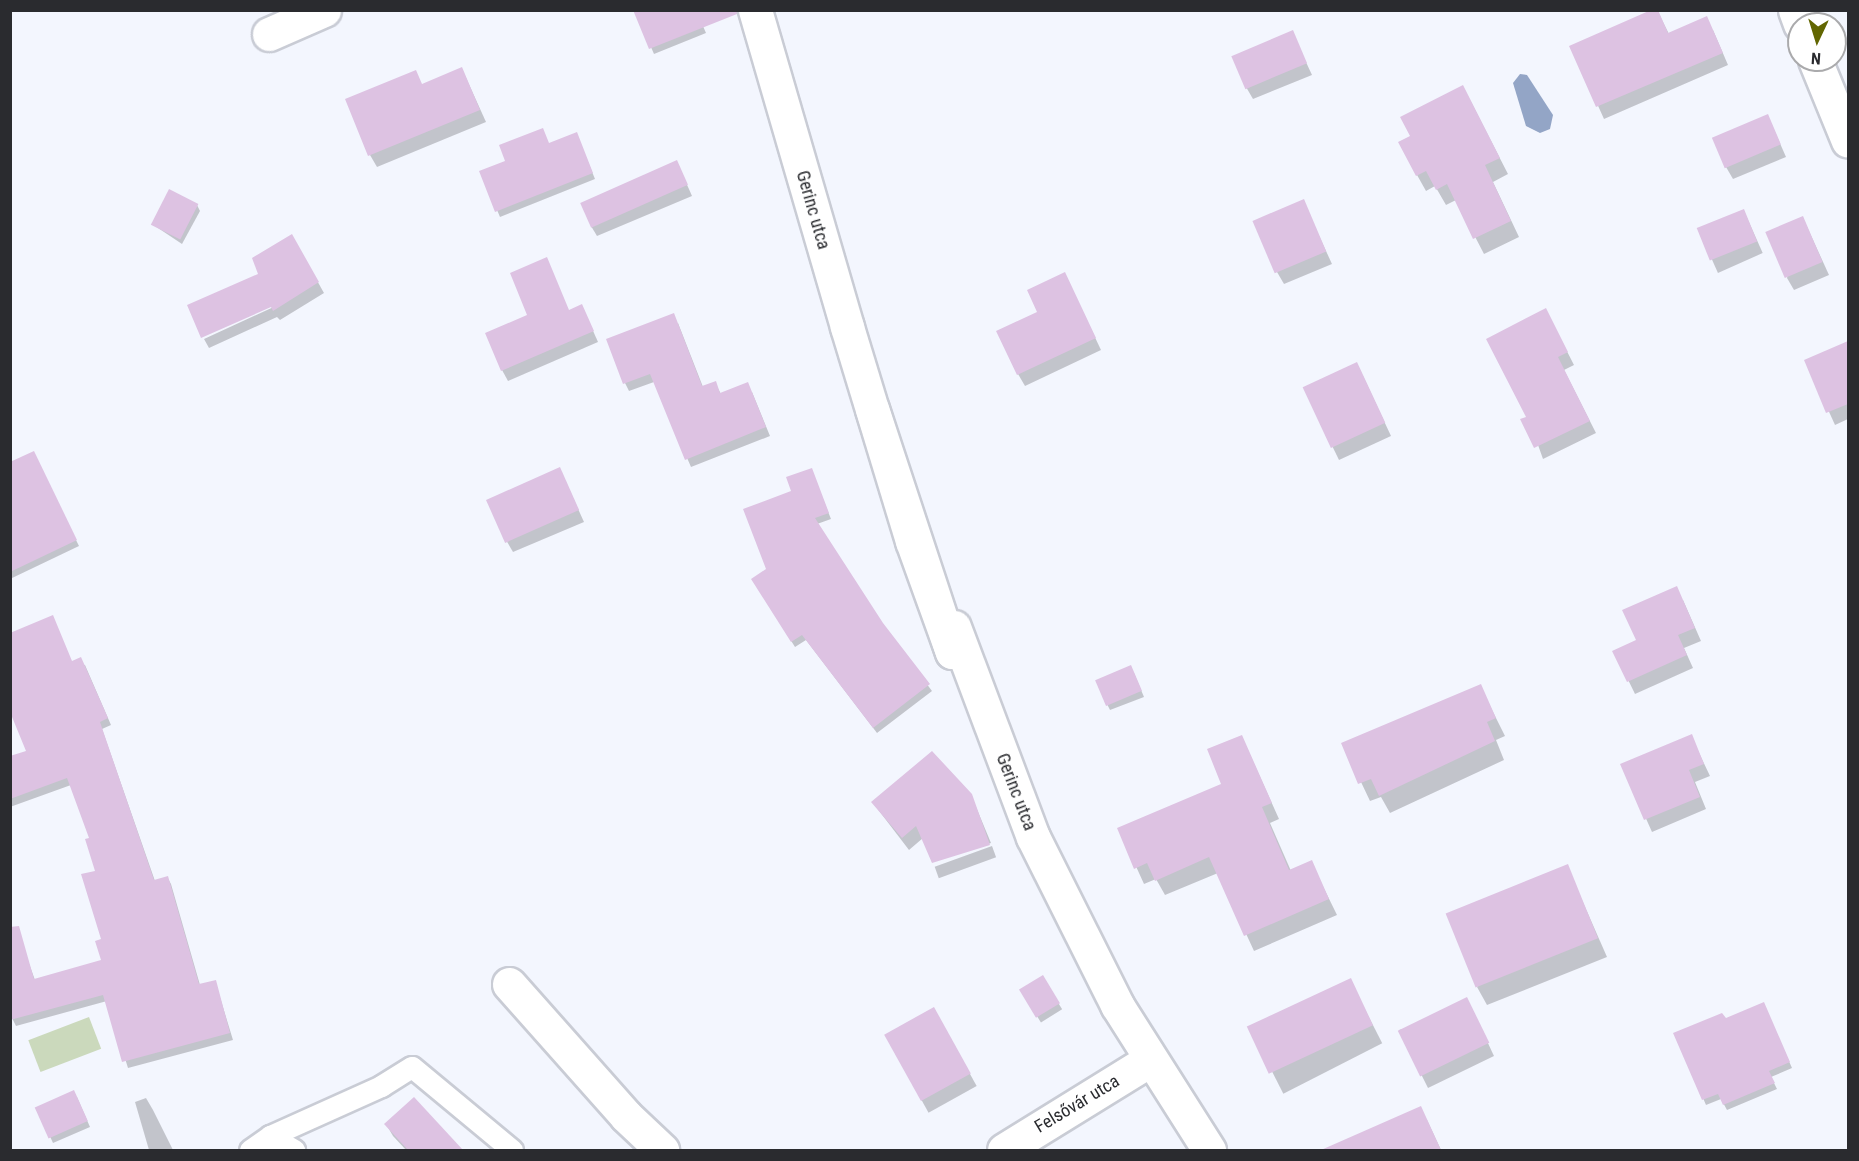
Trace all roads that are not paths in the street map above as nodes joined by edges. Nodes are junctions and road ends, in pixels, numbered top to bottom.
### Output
1 (324, 10) edge
2 (755, 10) edge
3 (269, 34) dead end
4 (1820, 72) edge
5 (1848, 141) edge
6 (872, 409) junction
7 (509, 984) dead end
8 (1150, 1060) junction
9 (270, 1136) junction
10 (250, 1150) edge
11 (294, 1150) edge
12 (512, 1150) edge
13 (662, 1150) edge
14 (1004, 1150) edge
15 (1209, 1150) edge

1 - 3 street
2 - 6 street, Gerinc utca
4 - 5 street
6 - 6 street, Gerinc utca
6 - 8 street, Gerinc utca
7 - 13 street
8 - 14 street, Felsővár utca
8 - 15 street, Gerinc utca
9 - 10 lane
9 - 11 lane
9 - 12 lane

